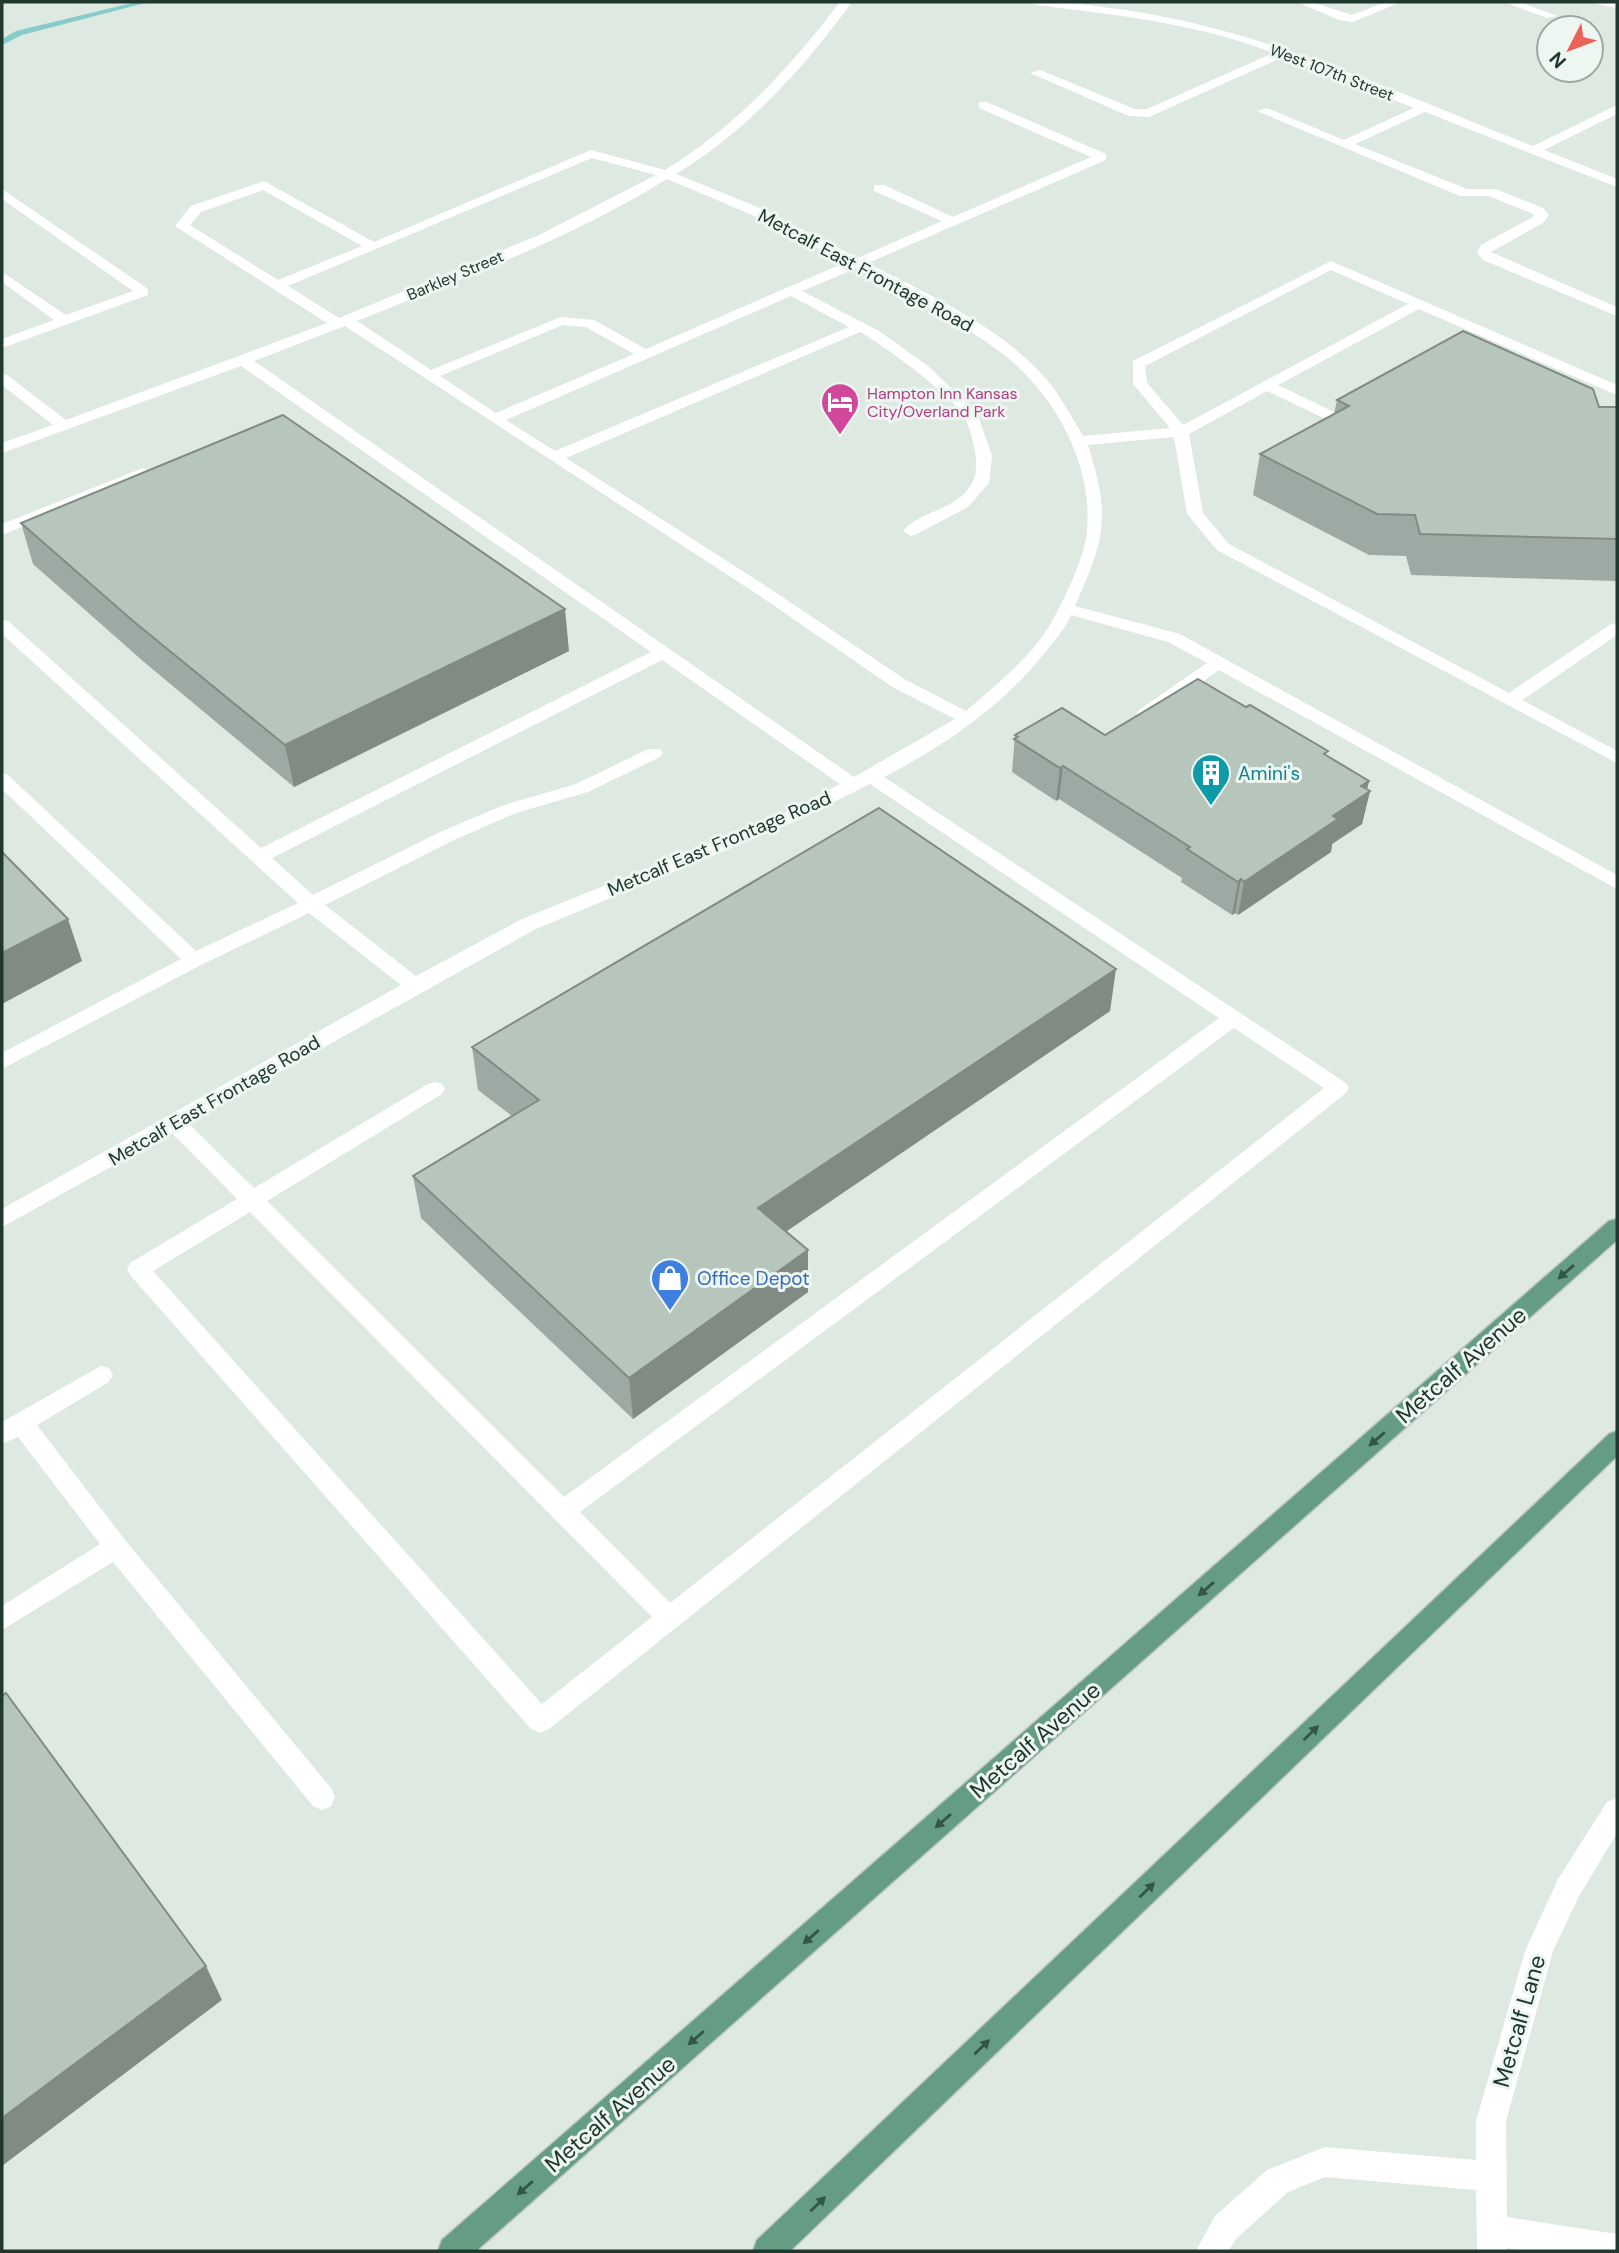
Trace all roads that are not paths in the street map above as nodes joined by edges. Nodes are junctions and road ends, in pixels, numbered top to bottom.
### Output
1 (846, 2) edge
2 (1036, 2) edge
3 (1303, 2) edge
4 (1395, 2) edge
5 (1510, 2) edge
6 (1600, 2) edge
7 (1066, 3) edge
8 (1617, 5) edge
9 (1545, 14) edge
10 (1283, 53) junction
11 (1036, 73) dead end
12 (983, 105) dead end
13 (1424, 108) junction
14 (1617, 109) edge
15 (1263, 110) dead end
16 (1595, 120) junction
17 (1617, 128) edge
18 (1345, 144) junction
19 (1534, 150) junction
20 (666, 174) junction
21 (1617, 183) edge
22 (880, 188) dead end
23 (2, 193) edge
24 (954, 222) junction
25 (373, 247) junction
26 (860, 264) junction
27 (2, 276) edge
28 (278, 285) junction
29 (793, 292) junction
30 (1419, 303) junction
31 (1617, 312) edge
32 (65, 321) junction
33 (343, 322) junction
34 (861, 327) junction
35 (2, 344) edge
36 (646, 355) junction
37 (244, 361) junction
38 (429, 376) junction
39 (2, 378) edge
40 (1267, 386) junction
41 (1617, 390) edge
42 (1335, 418) edge
43 (495, 419) junction
44 (64, 426) junction
45 (1181, 432) junction
46 (1079, 441) junction
47 (2, 448) edge
48 (554, 457) junction
49 (155, 468) edge
50 (2, 530) edge
51 (911, 531) dead end
52 (1066, 609) junction
53 (2, 625) edge
54 (1617, 628) edge
55 (663, 653) junction
56 (1218, 663) junction
57 (1510, 700) junction
58 (968, 719) junction
59 (1133, 722) edge
60 (654, 753) dead end
61 (1617, 758) edge
62 (870, 776) junction
63 (2, 779) edge
64 (853, 785) junction
65 (258, 857) junction
66 (1616, 884) edge
67 (310, 904) junction
68 (194, 960) junction
69 (415, 986) junction
70 (1233, 1018) junction
71 (2, 1062) edge
72 (435, 1088) dead end
73 (175, 1123) junction
74 (253, 1200) junction
75 (2, 1219) edge
76 (1617, 1227) edge
77 (101, 1375) dead end
78 (11, 1429) edge
79 (1617, 1441) edge
80 (563, 1511) junction
81 (116, 1547) junction
82 (670, 1618) junction
83 (2, 1619) edge
84 (322, 1797) dead end
85 (1617, 1811) edge
86 (1491, 2176) junction
87 (1492, 2241) edge
88 (1617, 2249) edge
89 (453, 2251) edge
90 (768, 2251) edge
91 (1211, 2251) edge

1 - 20 street, Barkley Street
2 - 7 street, West 107th Street
3 - 4 street
5 - 9 street
6 - 8 street
7 - 10 street, West 107th Street
10 - 11 street
10 - 13 street, West 107th Street
12 - 24 street
13 - 18 street
13 - 19 street, West 107th Street
14 - 16 street
15 - 18 street
16 - 17 street
16 - 19 street
18 - 31 street
19 - 21 street, West 107th Street
20 - 25 street, Metcalf East Frontage Road
20 - 26 street, Metcalf East Frontage Road
20 - 33 street, Barkley Street
22 - 24 street
23 - 32 street
24 - 26 street
25 - 28 street, Metcalf East Frontage Road
25 - 28 street
26 - 29 street
26 - 46 street, Metcalf East Frontage Road
27 - 32 street
28 - 33 street
29 - 34 street
29 - 36 street
30 - 40 street
30 - 41 street
30 - 45 street
32 - 35 street
33 - 37 street, Barkley Street
33 - 38 street
34 - 48 street
34 - 51 street
36 - 38 street
36 - 43 street
37 - 44 street, Barkley Street
37 - 55 street
38 - 43 street
39 - 44 street
40 - 42 street
40 - 45 street
43 - 48 street
44 - 47 street, Barkley Street
45 - 46 street
45 - 57 street
46 - 52 street, Metcalf East Frontage Road
48 - 58 street
49 - 50 street
52 - 56 street
52 - 58 street, Metcalf East Frontage Road
53 - 65 street
54 - 57 street
55 - 64 street
55 - 65 street
56 - 59 street
56 - 66 street
57 - 61 street
58 - 62 street, Metcalf East Frontage Road
60 - 67 street
62 - 64 street, Metcalf East Frontage Road
62 - 70 street
63 - 68 street
64 - 69 street, Metcalf East Frontage Road
65 - 67 street
67 - 68 street
67 - 69 street
68 - 71 street
69 - 73 street, Metcalf East Frontage Road
70 - 80 street
70 - 82 street
72 - 74 street
73 - 74 street
73 - 75 street, Metcalf East Frontage Road
74 - 80 street
74 - 82 street
76 -> 89 main road, Metcalf Avenue
77 - 78 street
78 - 81 street
90 -> 79 main road
80 - 82 street
81 - 83 street
81 - 84 street
85 - 86 street, Metcalf Lane
86 - 87 street, Metcalf Lane
86 - 91 street
87 - 88 street

